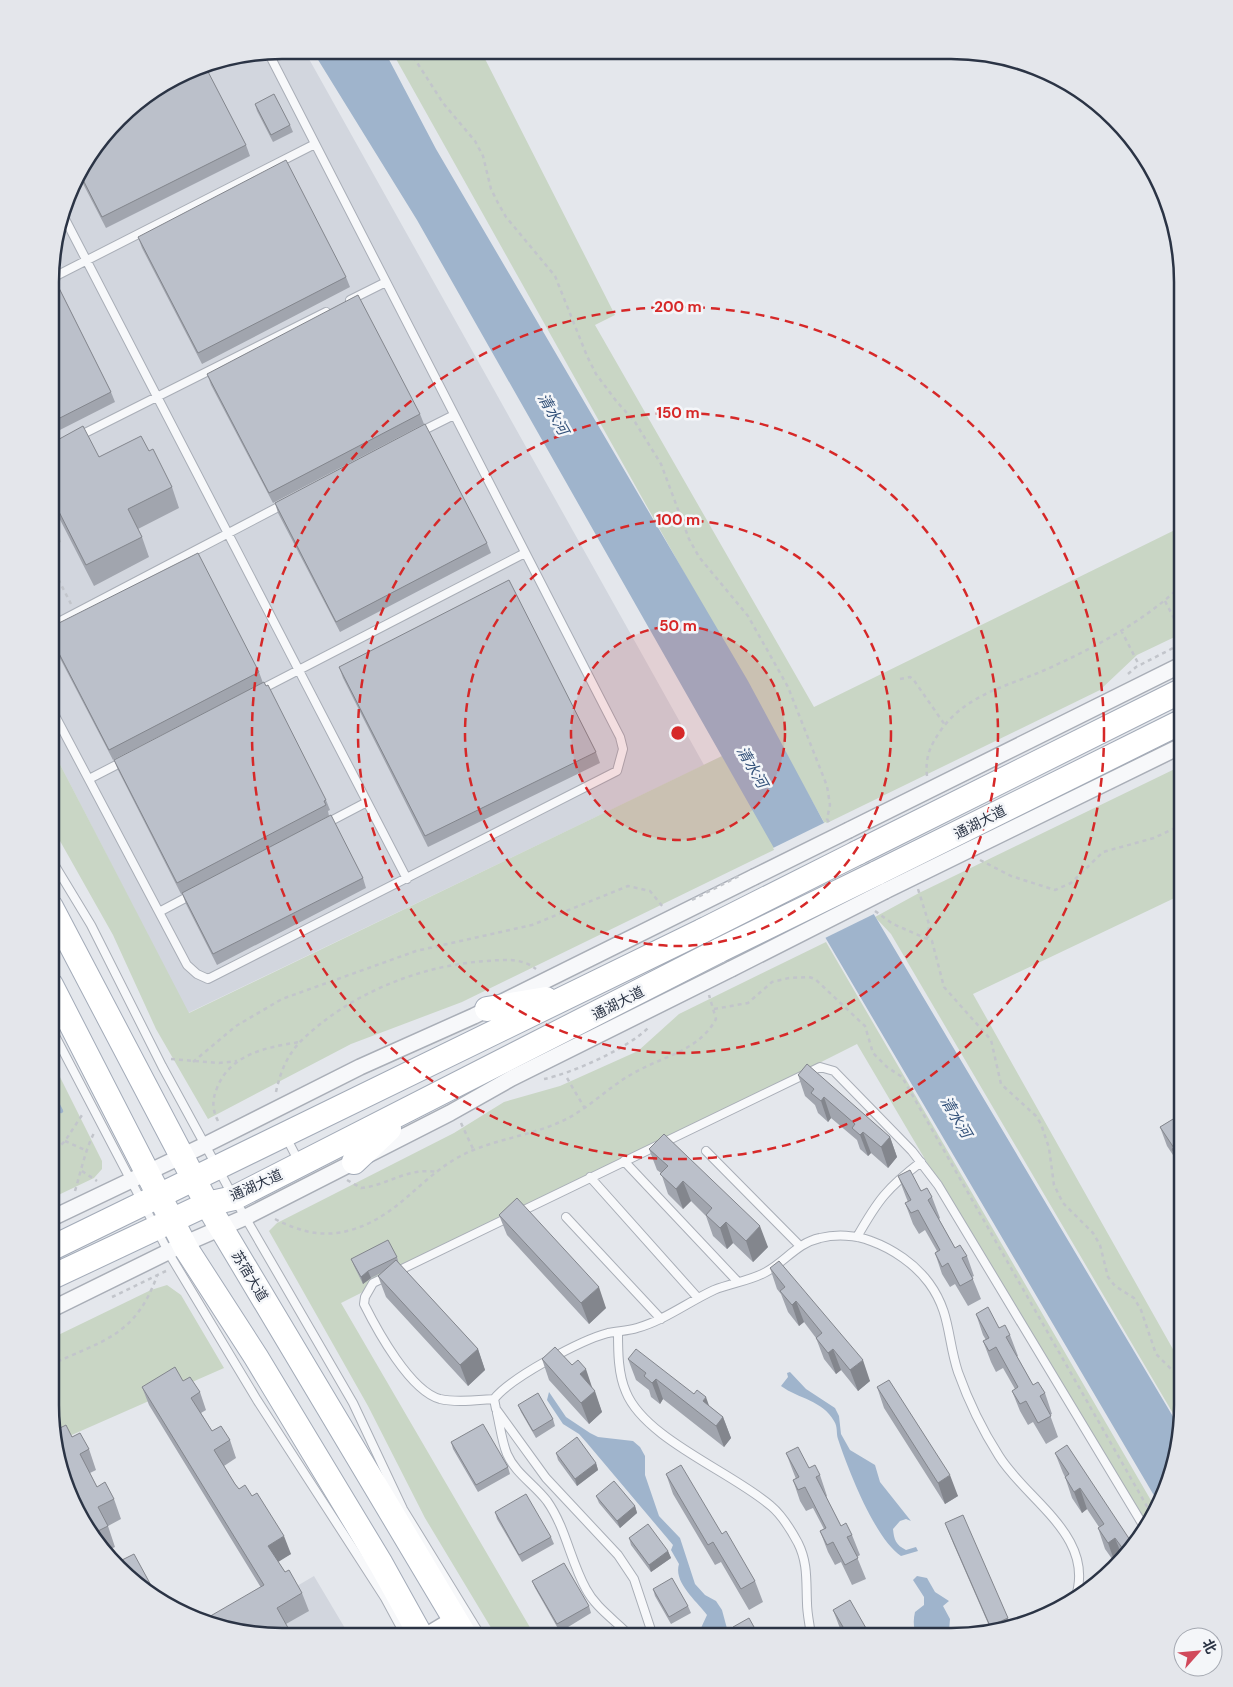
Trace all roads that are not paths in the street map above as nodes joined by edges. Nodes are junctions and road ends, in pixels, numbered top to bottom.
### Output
1 (272, 59) edge
2 (315, 144) junction
3 (67, 222) edge
4 (86, 260) junction
5 (59, 274) edge
6 (386, 282) junction
7 (342, 304) edge
8 (333, 309) edge
9 (157, 397) junction
10 (454, 415) junction
11 (410, 438) edge
12 (69, 441) edge
13 (289, 501) edge
14 (228, 533) junction
15 (525, 553) junction
16 (59, 622) edge
17 (1174, 668) edge
18 (299, 670) junction
19 (255, 693) edge
20 (1174, 694) edge
21 (59, 723) edge
22 (1174, 726) edge
23 (1174, 749) edge
24 (133, 756) edge
25 (89, 779) junction
26 (367, 802) junction
27 (315, 830) edge
28 (59, 872) edge
29 (407, 879) junction
30 (880, 883) junction
31 (202, 889) edge
32 (159, 912) junction
33 (59, 922) edge
34 (725, 960) junction
35 (574, 993) junction
36 (59, 1003) edge
37 (487, 1009) junction
38 (59, 1043) edge
39 (410, 1110) junction
40 (286, 1135) junction
41 (205, 1145) junction
42 (706, 1151) dead end
43 (182, 1156) junction
44 (624, 1161) junction
45 (921, 1162) junction
46 (301, 1165) junction
47 (218, 1168) junction
48 (348, 1169) junction
49 (138, 1177) junction
50 (590, 1177) junction
51 (194, 1179) junction
52 (150, 1201) junction
53 (207, 1204) junction
54 (240, 1208) junction
55 (59, 1216) edge
56 (566, 1217) dead end
57 (163, 1225) junction
58 (221, 1228) junction
59 (857, 1237) junction
60 (91, 1244) junction
61 (800, 1245) junction
62 (59, 1248) edge
63 (176, 1248) junction
64 (59, 1271) edge
65 (738, 1282) junction
66 (698, 1298) junction
67 (59, 1306) edge
68 (661, 1319) junction
69 (618, 1332) junction
70 (494, 1399) junction
71 (496, 1409) junction
72 (1141, 1522) edge
73 (1078, 1589) edge
74 (402, 1628) edge
75 (416, 1628) edge
76 (461, 1628) edge
77 (476, 1628) edge
78 (622, 1628) edge
79 (650, 1628) edge
80 (810, 1628) edge

1 - 2 lane
2 - 4 lane
2 - 6 lane
3 - 4 lane
4 - 5 lane
4 - 9 lane
6 - 7 lane
6 - 10 lane
8 - 9 lane
9 - 12 lane
9 - 14 lane
10 - 11 lane
10 - 15 lane
13 - 14 lane
14 - 16 lane
14 - 18 lane
15 - 18 lane
15 - 29 lane
17 - 37 street, bridge
18 - 19 lane
18 - 26 lane
20 - 35 main road, 通湖大道, bridge
21 - 25 lane
22 - 30 main road, 通湖大道
23 - 30 street
24 - 25 lane
25 - 32 lane
26 - 27 lane
26 - 29 lane
28 - 41 lane
29 - 32 lane
30 - 34 main road, 通湖大道, bridge
31 - 32 lane
33 - 43 main road, 苏宿大道
34 - 39 main road, 通湖大道
34 - 48 street
35 - 37 main road
35 - 40 main road, 通湖大道
36 - 49 main road
37 - 41 street
38 - 49 lane
39 - 46 main road, 通湖大道
39 - 48 main road
40 - 46 lane
40 - 47 main road, 通湖大道
41 - 43 street
41 - 47 lane
42 - 61 lane
43 - 49 street
43 - 51 main road, 苏宿大道
44 - 45 lane
44 - 50 lane
44 - 65 lane
45 - 59 lane
45 - 72 lane
46 - 54 main road, 通湖大道
47 - 51 main road, 通湖大道
47 - 54 lane
48 - 54 street
49 - 52 main road
49 - 55 street
50 - 66 lane
50 - 70 lane
51 - 52 main road, 通湖大道
51 - 53 main road, 苏宿大道
52 - 57 main road
52 - 60 main road, 通湖大道
53 - 54 main road, 通湖大道
53 - 57 main road, 通湖大道
53 - 58 main road, 苏宿大道
54 - 58 street
54 - 77 lane
56 - 68 lane
57 - 60 main road, 通湖大道
57 - 63 main road
58 - 63 street
58 - 76 main road, 苏宿大道
59 - 61 lane
59 - 73 lane
60 - 62 main road, 通湖大道
60 - 64 main road, 通湖大道
61 - 65 lane
63 - 67 street
63 - 74 lane
63 - 75 main road
65 - 66 lane
66 - 68 lane
68 - 69 lane
69 - 70 lane
69 - 80 lane
70 - 71 lane
71 - 78 lane
71 - 79 lane

